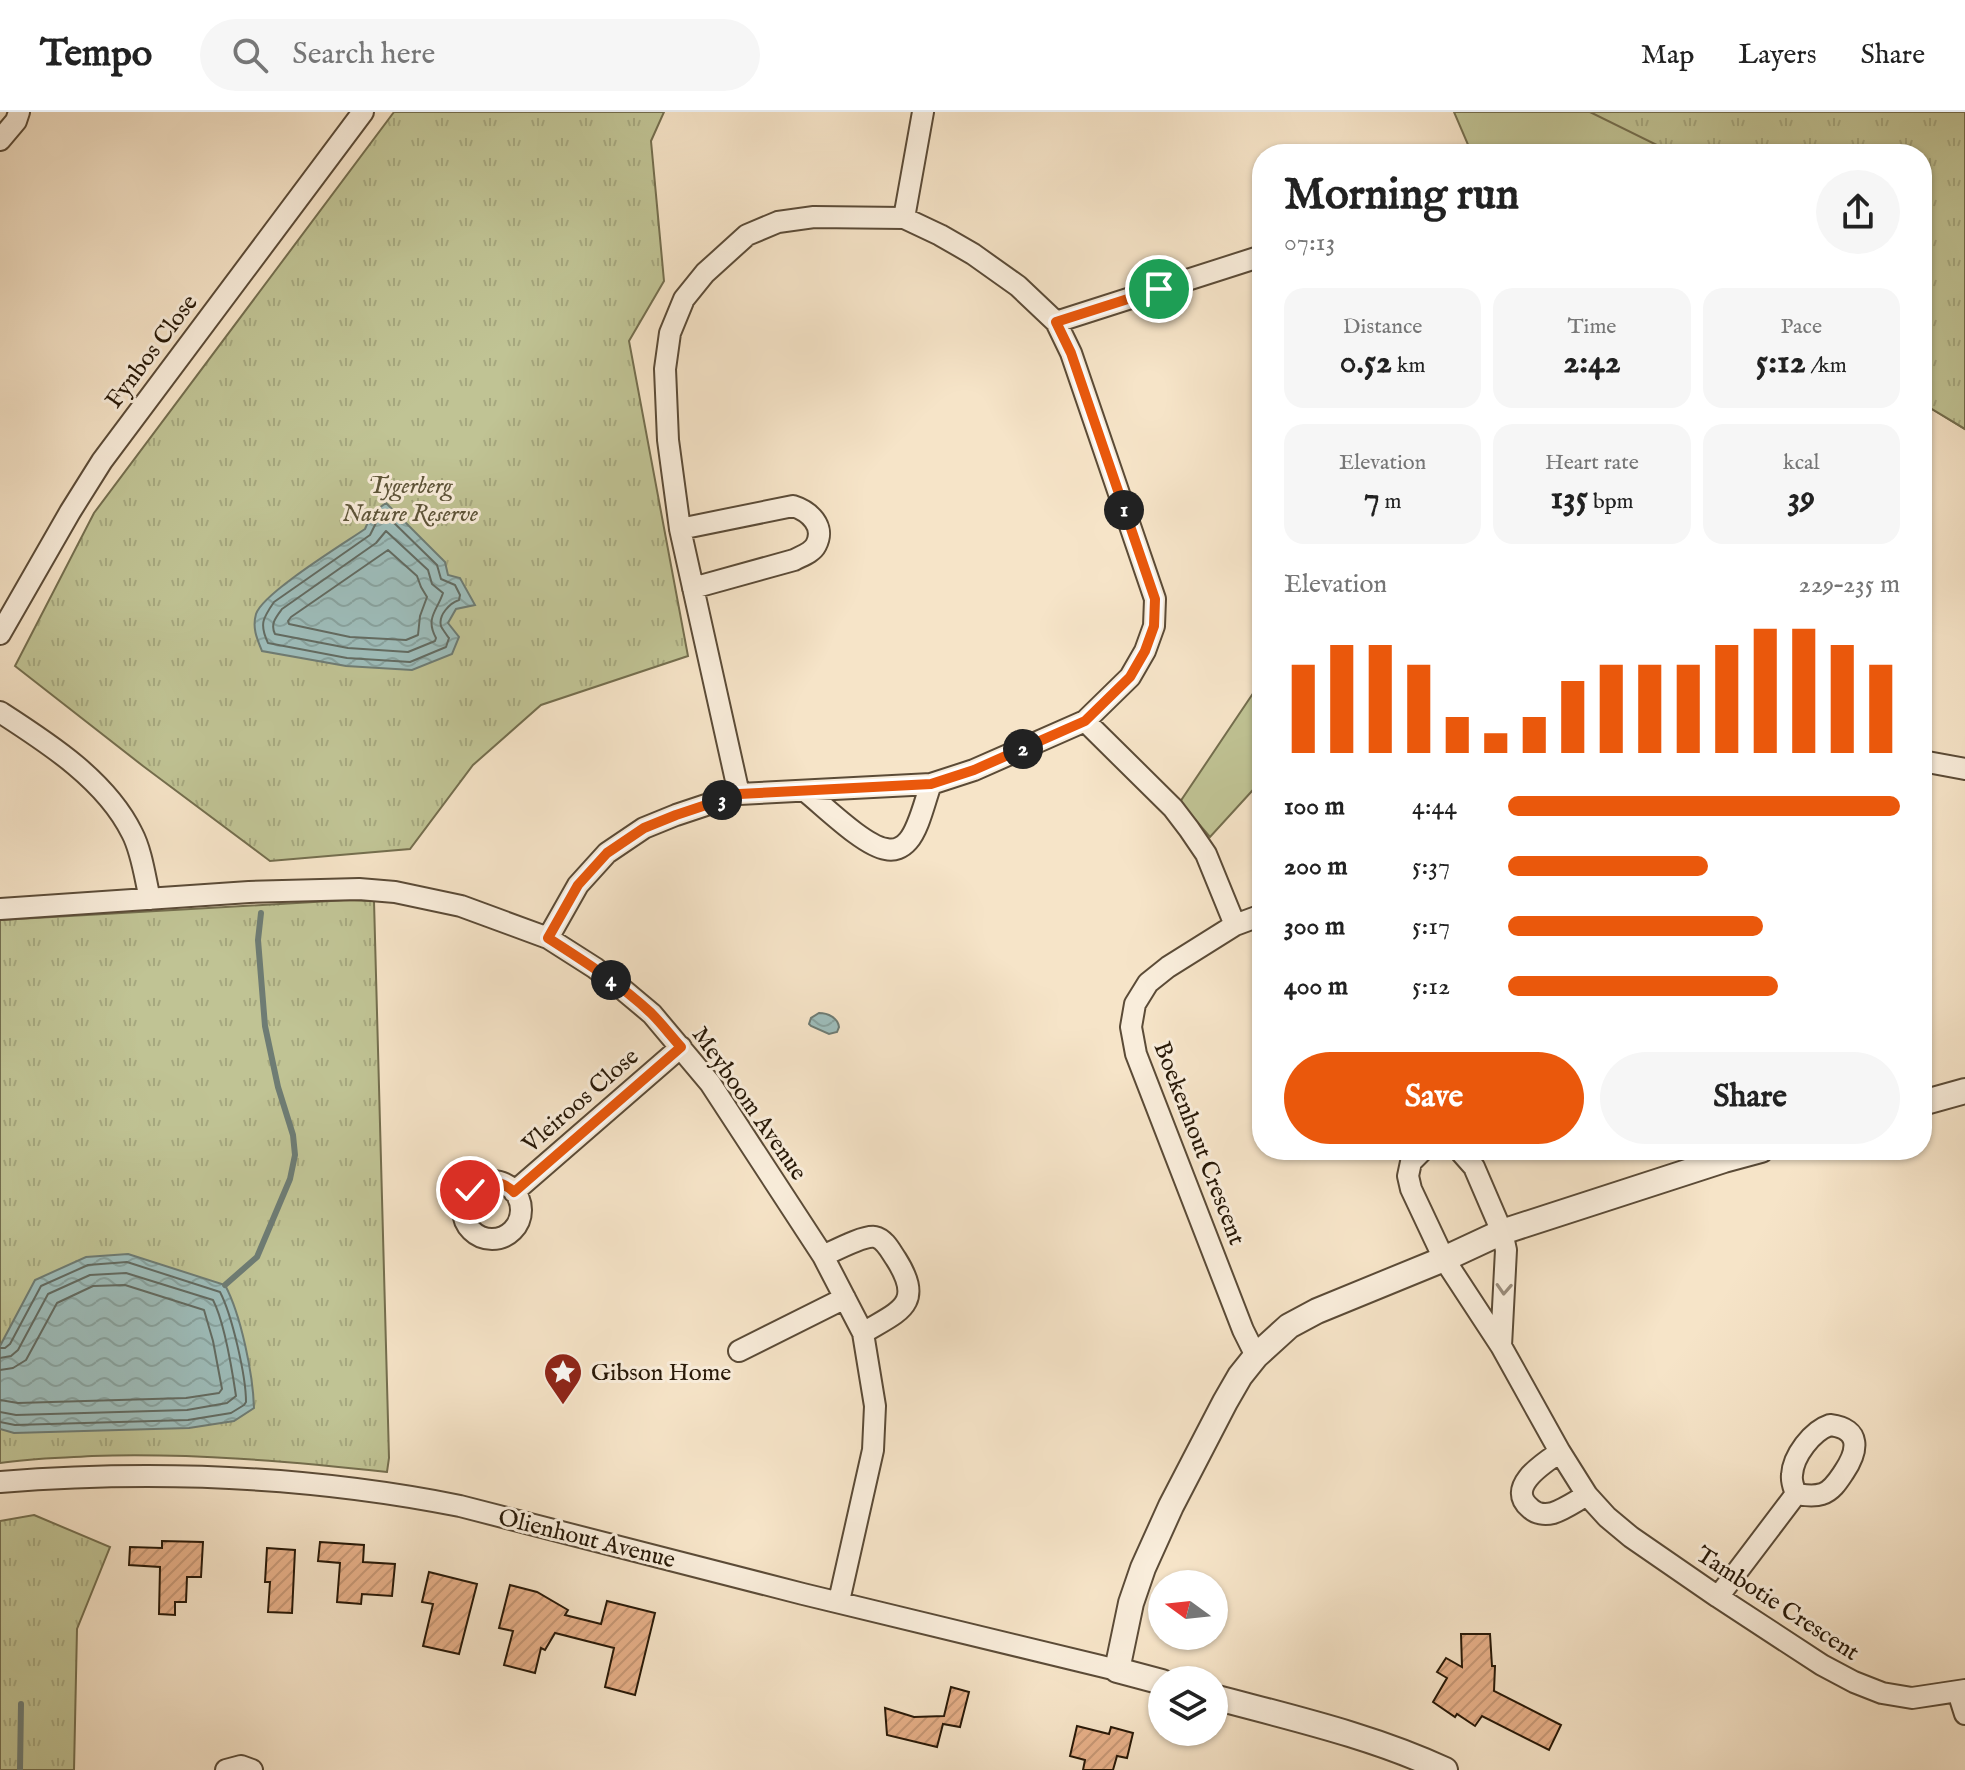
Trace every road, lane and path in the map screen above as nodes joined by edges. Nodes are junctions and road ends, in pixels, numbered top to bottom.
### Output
1 (19, 112) edge
2 (363, 112) edge
3 (923, 112) edge
4 (0, 140) edge
5 (904, 218) junction
6 (1252, 259) edge
7 (1056, 322) junction
8 (680, 529) junction
9 (693, 588) junction
10 (0, 634) edge
11 (0, 712) edge
12 (1085, 721) junction
13 (1932, 764) edge
14 (1965, 769) edge
15 (931, 784) junction
16 (805, 791) junction
17 (739, 794) junction
18 (150, 899) junction
19 (0, 909) edge
20 (1252, 919) edge
21 (1235, 925) junction
22 (548, 938) junction
23 (681, 1047) junction
24 (1965, 1091) edge
25 (1932, 1100) edge
26 (1413, 1160) edge
27 (1468, 1160) edge
28 (1708, 1160) edge
29 (514, 1192) dead end
30 (1502, 1232) junction
31 (823, 1256) junction
32 (1444, 1259) junction
33 (845, 1298) junction
34 (863, 1333) junction
35 (1501, 1346) junction
36 (739, 1351) dead end
37 (1256, 1356) junction
38 (1560, 1452) junction
39 (0, 1482) edge
40 (1796, 1494) dead end
41 (1587, 1495) junction
42 (1718, 1597) junction
43 (839, 1601) junction
44 (1117, 1670) junction
45 (1148, 1678) edge
46 (1962, 1691) edge
47 (1228, 1701) edge
48 (1965, 1714) edge
49 (226, 1770) edge
50 (252, 1770) edge
51 (1445, 1770) edge

1 - 4 street
2 - 10 street, Fynbos Close
3 - 5 street
5 - 7 street
5 - 8 street
6 - 7 street
7 - 12 street
8 - 9 street
8 - 9 street
9 - 17 street
11 - 18 street
12 - 15 street
12 - 21 street
13 - 14 street
15 - 16 street
15 - 16 street
16 - 17 street
17 - 22 street
18 - 19 street, Meyboom Avenue
18 - 22 street, Meyboom Avenue
20 - 21 street, Boekenhout Crescent
21 - 37 street, Boekenhout Crescent
22 - 23 street, Meyboom Avenue
23 - 29 street, Vleiroos Close
23 - 31 street, Meyboom Avenue
24 - 25 street
26 - 32 street, Tambotie Crescent
27 - 30 street
28 - 30 street
30 - 32 street
30 -> 35 street
31 - 33 street, Meyboom Avenue
31 - 34 street
32 - 35 street, Tambotie Crescent
32 - 37 street
33 - 34 street, Meyboom Avenue
33 - 36 street
34 - 43 street, Meyboom Avenue
35 - 38 street, Tambotie Crescent
37 - 44 street
38 - 41 street, Tambotie Crescent
38 - 41 street
39 - 43 street, Olienhout Avenue
40 - 42 street
41 - 42 street, Tambotie Crescent
42 - 46 street, Tambotie Crescent
43 - 44 street, Olienhout Avenue
44 - 45 street, Olienhout Avenue
46 - 48 street
47 - 51 street
49 - 50 street

